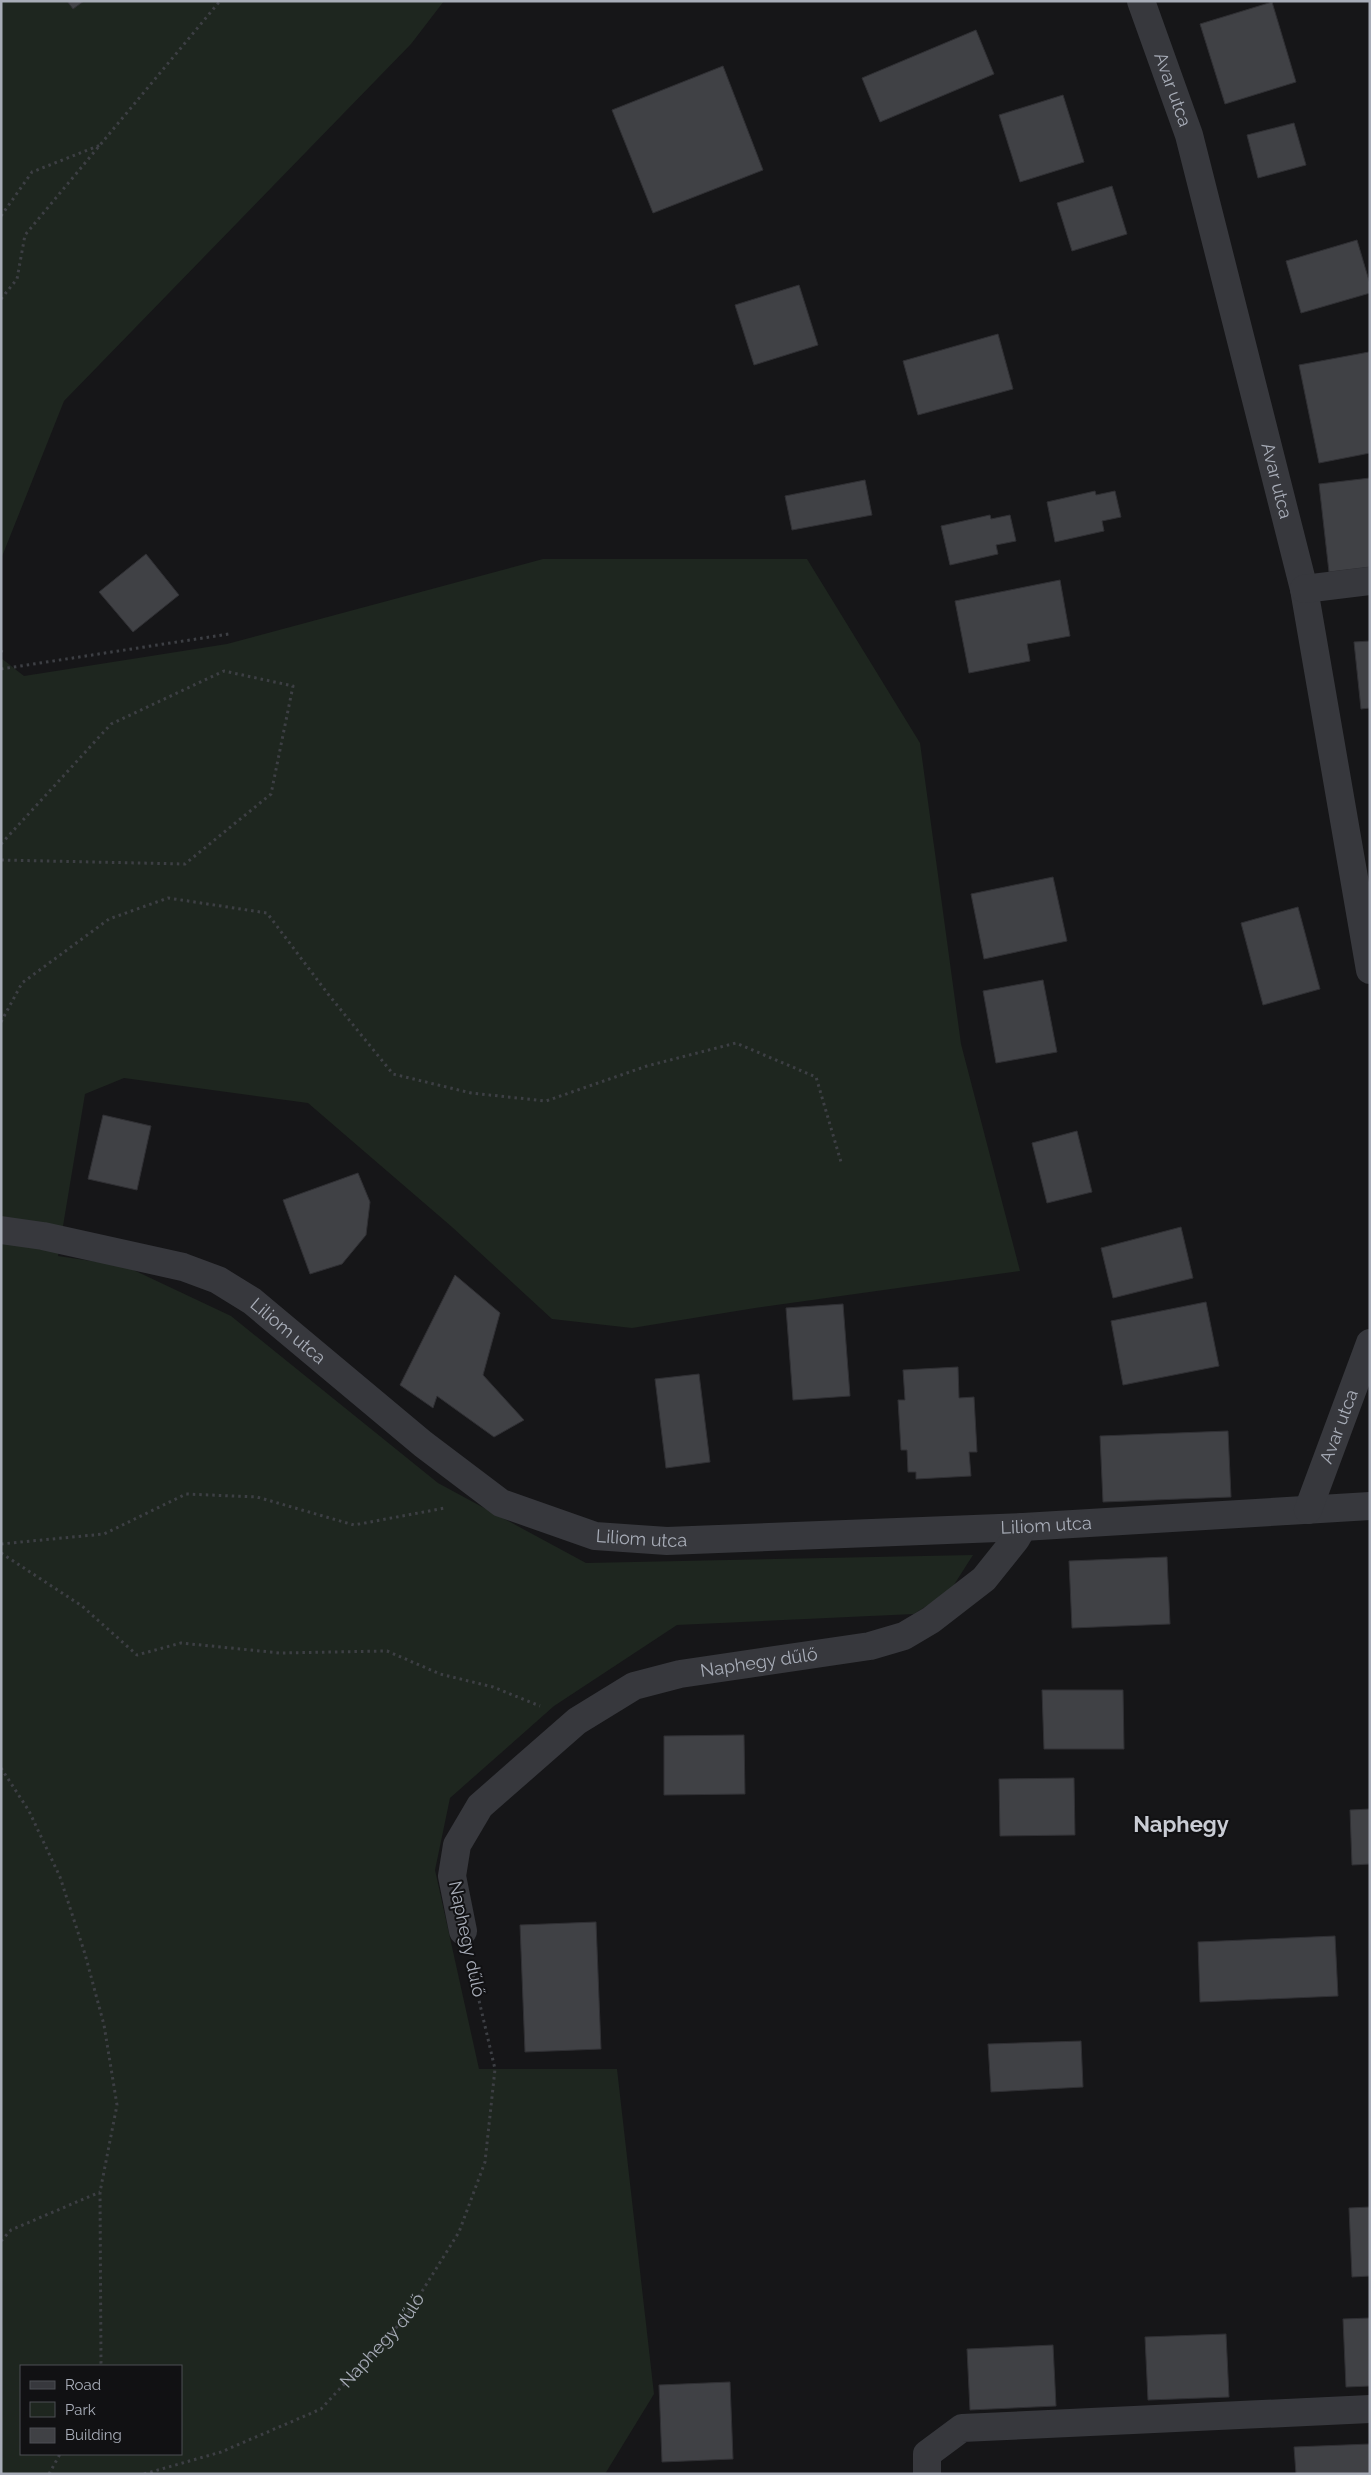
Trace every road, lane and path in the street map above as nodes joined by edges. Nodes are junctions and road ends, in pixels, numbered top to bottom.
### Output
1 (220, 1) edge
2 (1141, 1) edge
3 (103, 143) junction
4 (1, 216) edge
5 (1, 299) edge
6 (1370, 581) edge
7 (1304, 589) junction
8 (229, 634) dead end
9 (1, 669) edge
10 (1, 844) edge
11 (1, 860) edge
12 (1370, 970) edge
13 (1, 1022) edge
14 (841, 1162) dead end
15 (1, 1230) edge
16 (1370, 1343) edge
17 (501, 1503) junction
18 (1370, 1506) edge
19 (1308, 1510) junction
20 (1023, 1527) junction
21 (1, 1544) edge
22 (1, 1553) edge
23 (578, 1721) junction
24 (1, 1768) edge
25 (463, 1931) joint
26 (100, 2192) junction
27 (1, 2241) edge
28 (101, 2365) edge
29 (1370, 2410) edge
30 (59, 2455) edge
31 (49, 2474) edge
32 (144, 2474) edge
33 (927, 2474) edge

1 - 3 path
2 - 7 street, Avar utca
3 - 4 path
3 - 5 path
6 - 7 street
7 - 12 street, Avar utca
8 - 9 path
10 - 11 path
13 - 14 path
15 - 17 street, Liliom utca
16 - 19 street, Avar utca
17 - 20 street, Liliom utca
17 - 21 path
18 - 19 street, Liliom utca
19 - 20 street, Liliom utca
20 - 23 street, Naphegy dűlő
22 - 23 path
23 - 25 street, Naphegy dűlő
24 - 26 path
25 - 32 path, Naphegy dűlő
26 - 27 path
26 - 28 path
29 - 33 street
30 - 31 path

